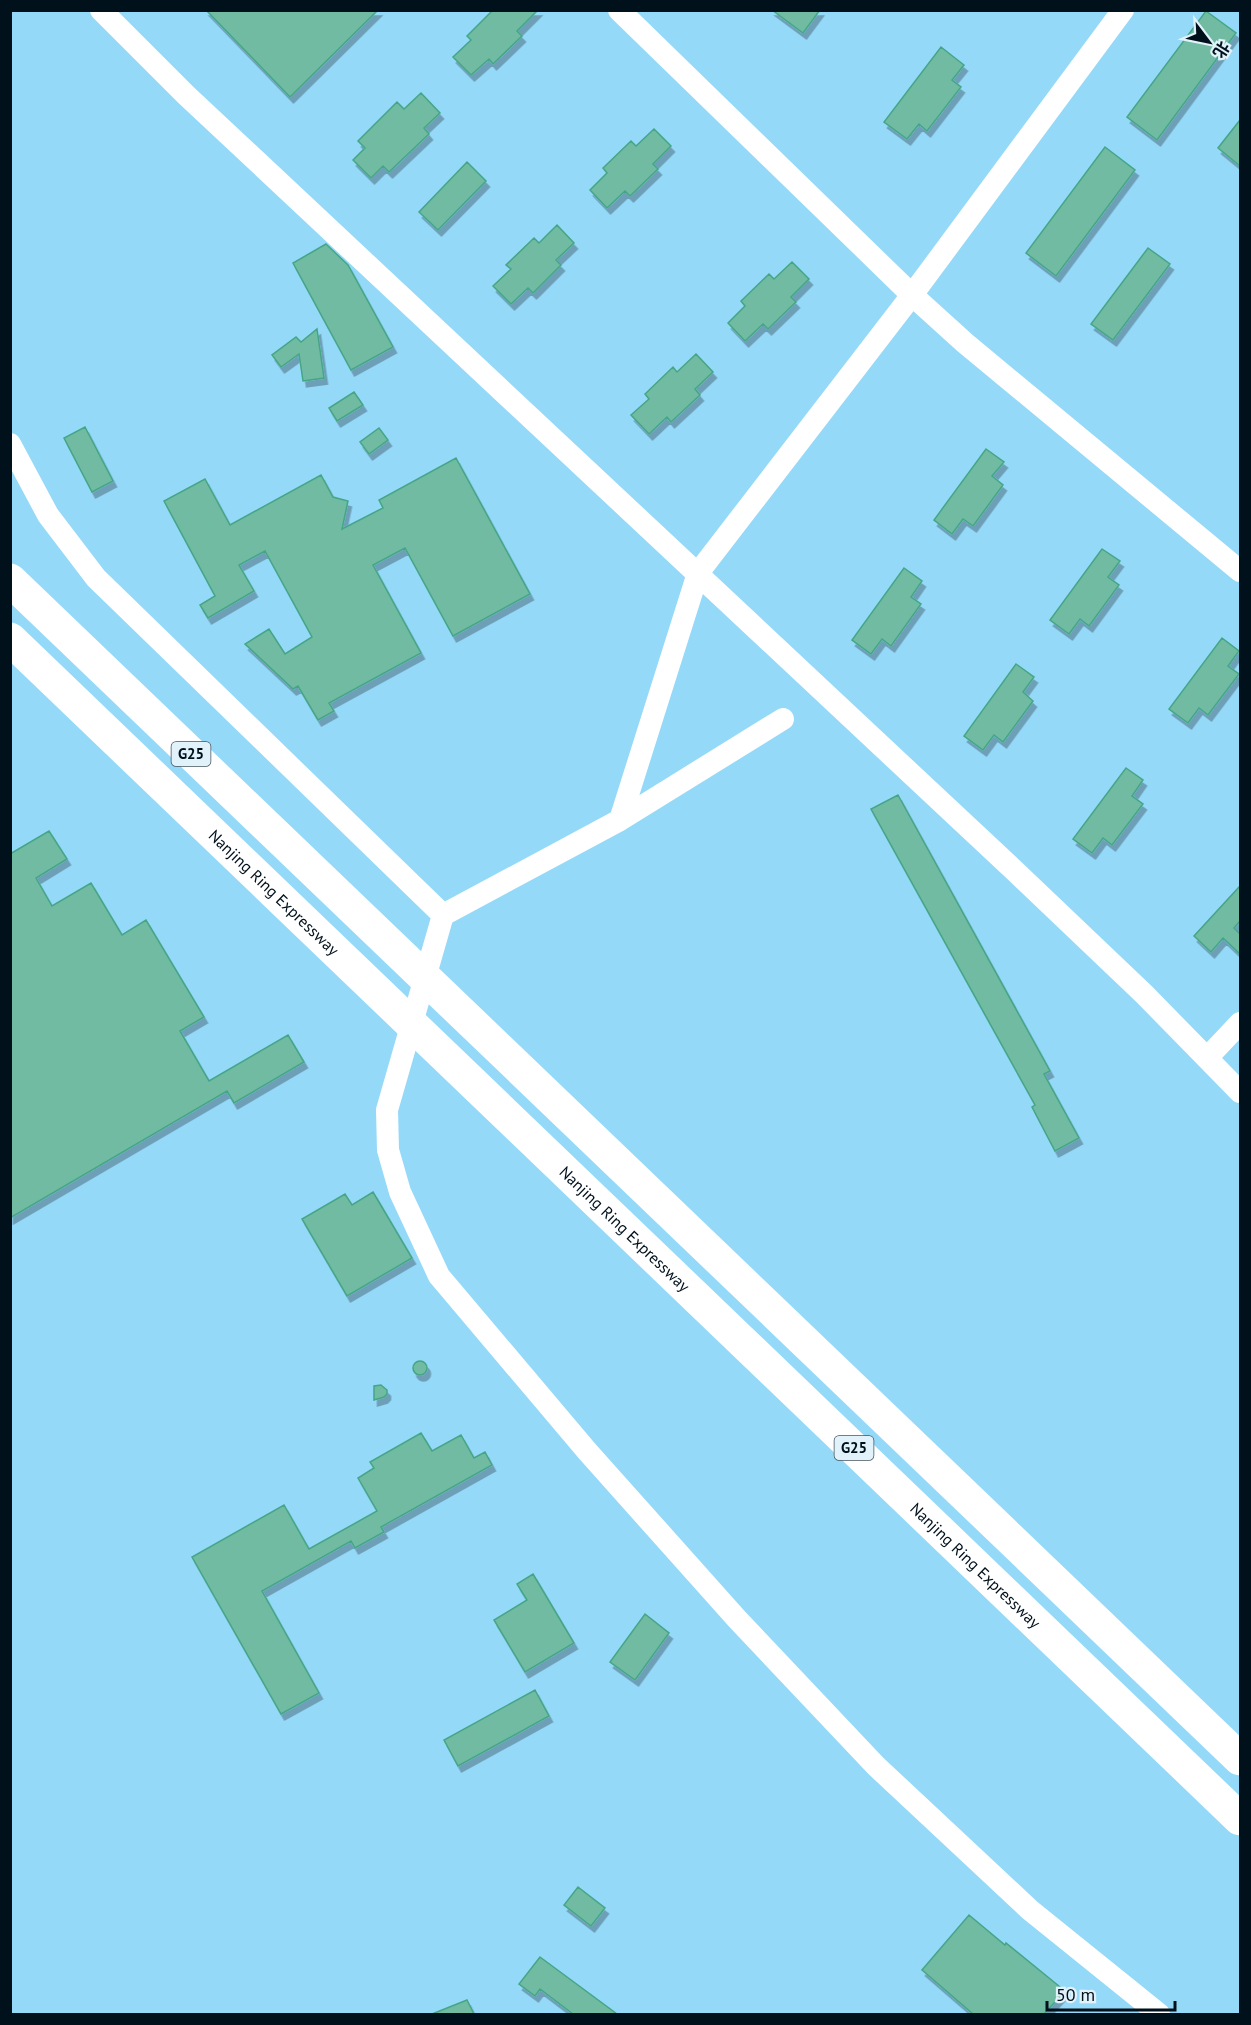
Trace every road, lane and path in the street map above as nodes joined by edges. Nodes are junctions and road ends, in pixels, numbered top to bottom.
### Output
1 (100, 10) edge
2 (619, 10) edge
3 (1123, 10) edge
4 (912, 295) junction
5 (10, 444) edge
6 (1240, 572) edge
7 (698, 573) junction
8 (10, 580) edge
9 (10, 639) edge
10 (783, 719) dead end
11 (620, 820) junction
12 (443, 915) junction
13 (1240, 1023) edge
14 (1207, 1058) junction
15 (1240, 1092) edge
16 (1240, 1759) edge
17 (1240, 1819) edge
18 (1159, 2014) edge

1 - 7 street
2 - 4 street
3 - 4 street
4 - 6 street
4 - 7 street
5 - 12 street
7 - 11 street
7 - 14 street
8 - 16 highway, G25
9 - 17 highway, Nanjing Ring Expressway / G25
10 - 11 street
11 - 12 street
12 - 18 street
13 - 14 street
14 - 15 street

